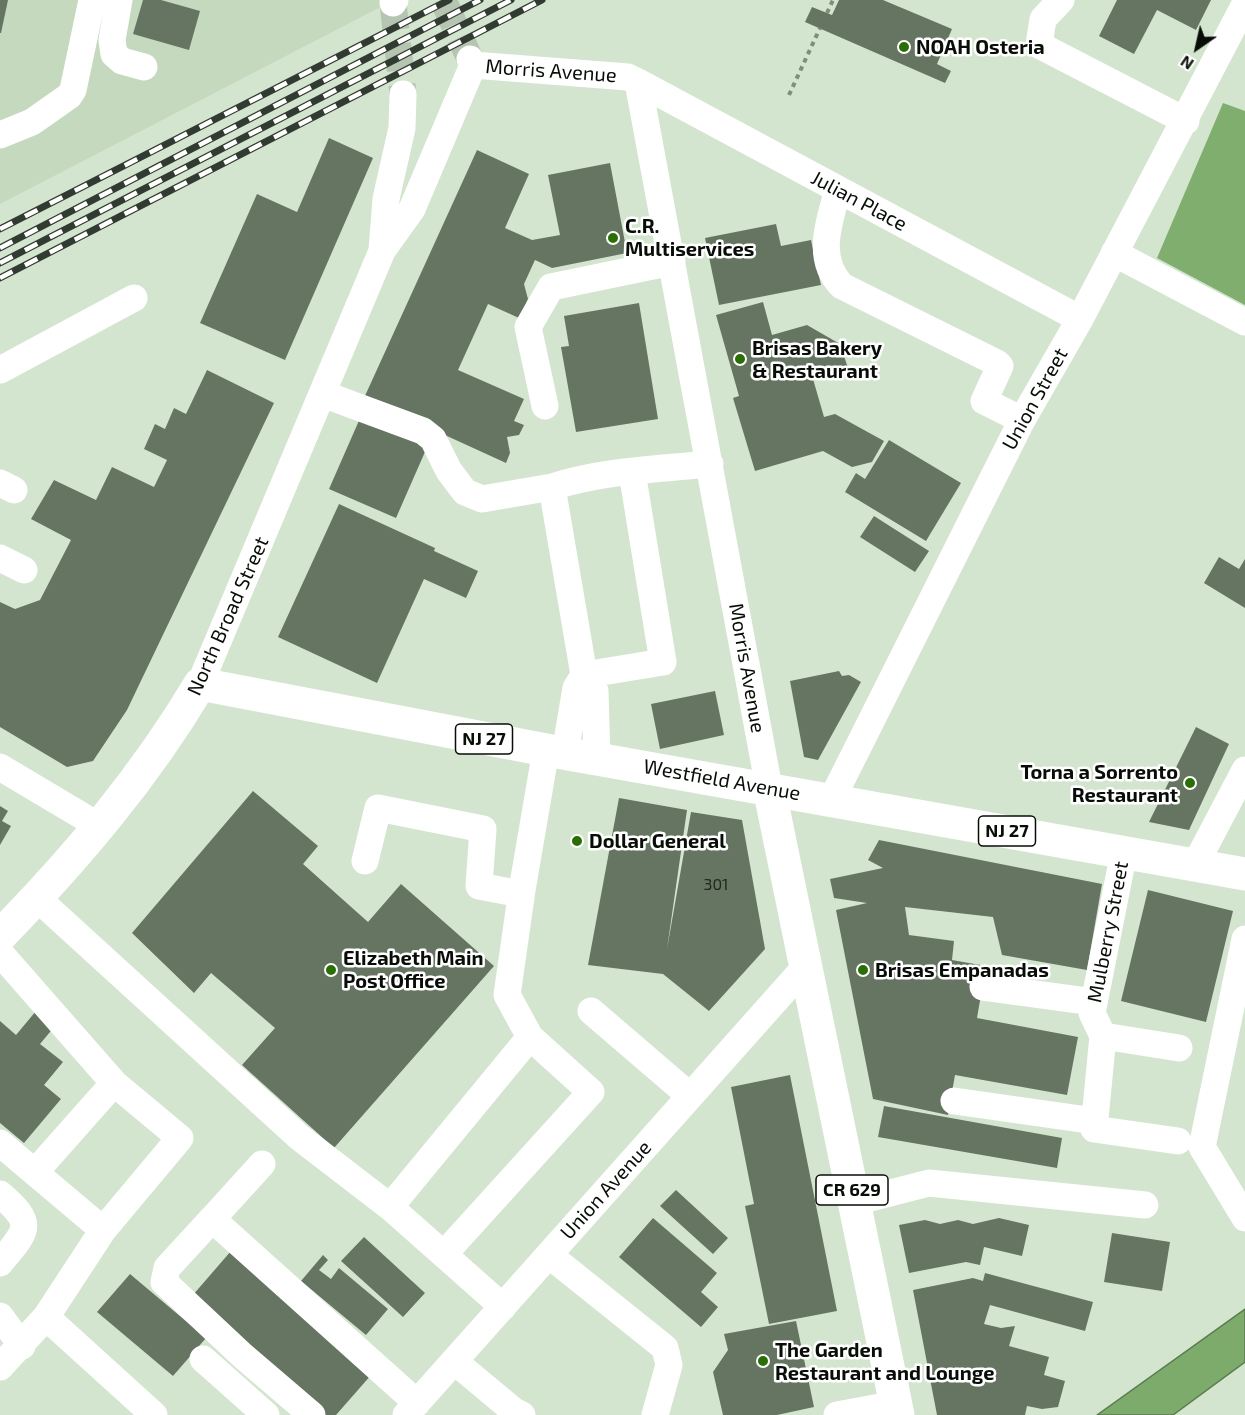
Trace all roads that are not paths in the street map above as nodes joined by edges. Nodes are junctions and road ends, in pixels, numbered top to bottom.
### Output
1 (92, 0) edge
2 (119, 0) edge
3 (1061, 0) edge
4 (1245, 4) edge
5 (472, 62) joint
6 (144, 67) dead end
7 (639, 82) junction
8 (403, 94) tunnel mouth
9 (1186, 121) junction
10 (0, 135) edge
11 (838, 190) junction
12 (382, 251) junction
13 (1114, 253) junction
14 (672, 262) junction
15 (134, 298) dead end
16 (1080, 319) junction
17 (1245, 322) edge
18 (0, 370) edge
19 (323, 394) junction
20 (545, 406) dead end
21 (1022, 420) junction
22 (710, 464) junction
23 (632, 472) junction
24 (552, 487) junction
25 (584, 675) junction
26 (200, 684) junction
27 (556, 752) junction
28 (597, 759) junction
29 (0, 768) edge
30 (1245, 770) edge
31 (769, 788) junction
32 (832, 799) junction
33 (99, 826) junction
34 (1124, 852) junction
35 (365, 861) dead end
36 (1196, 865) junction
37 (1245, 874) edge
38 (521, 894) junction
39 (37, 898) junction
40 (0, 936) edge
41 (1245, 939) edge
42 (0, 953) edge
43 (807, 965) junction
44 (983, 987) dead end
45 (591, 1011) dead end
46 (1096, 1017) junction
47 (530, 1037) junction
48 (1179, 1048) dead end
49 (114, 1083) junction
50 (690, 1096) junction
51 (954, 1101) dead end
52 (1095, 1121) junction
53 (1178, 1142) dead end
54 (0, 1143) edge
55 (262, 1164) dead end
56 (36, 1171) junction
57 (0, 1194) edge
58 (855, 1202) junction
59 (1145, 1205) dead end
60 (390, 1207) junction
61 (1245, 1218) edge
62 (212, 1219) junction
63 (103, 1230) junction
64 (445, 1253) junction
65 (549, 1255) junction
66 (0, 1263) edge
67 (503, 1307) junction
68 (0, 1317) edge
69 (46, 1317) junction
70 (22, 1346) junction
71 (203, 1359) dead end
72 (454, 1361) junction
73 (0, 1367) edge
74 (412, 1409) edge
75 (897, 1410) edge
76 (154, 1415) edge
77 (266, 1415) edge
78 (312, 1415) edge
79 (522, 1415) edge
80 (655, 1415) edge
81 (837, 1415) edge

1 - 10 street
2 - 6 street
3 - 9 street
4 - 9 street, Union Street
5 - 7 street, Morris Avenue
5 - 12 street, North Broad Street
7 - 11 street, Julian Place
7 - 14 street, Morris Avenue
8 - 12 street, North Broad Street
9 - 13 street, Union Street
11 - 16 street, Julian Place
11 - 21 street
12 - 19 street, North Broad Street
13 - 16 street, Union Street
13 - 17 street
14 - 20 street
14 - 22 street, Morris Avenue
15 - 18 street
16 - 21 street, Union Street
19 - 24 street
19 - 26 street, North Broad Street
21 - 32 street, Union Street
22 - 23 street
22 - 31 street, Morris Avenue
23 - 24 street
23 - 25 street
24 - 25 street
25 - 27 street
25 - 28 street
26 - 27 main road, Westfield Avenue / NJ 27
26 - 33 main road, North Broad Street
27 - 28 main road, Westfield Avenue / NJ 27
27 - 38 street
28 - 31 main road, Westfield Avenue / NJ 27
29 - 33 street
30 - 36 street
31 - 32 main road, Westfield Avenue / NJ 27
31 - 43 main road, Morris Avenue / CR 629
32 - 34 main road, Westfield Avenue / NJ 27
33 - 39 main road, North Broad Street
34 - 36 main road, Westfield Avenue / NJ 27
34 - 46 street, Mulberry Street
35 - 38 street
36 - 37 main road, Westfield Avenue / NJ 27
38 - 47 street
39 - 40 main road, North Broad Street
39 - 60 street
41 - 61 street
42 - 49 street
43 - 50 street, Union Avenue
43 - 58 main road, Morris Avenue / CR 629
44 - 46 street
45 - 50 street
46 - 48 street
46 - 52 street, Mulberry Street
47 - 60 street
47 - 64 street
49 - 56 street
49 - 63 street
50 - 65 street, Union Avenue
51 - 52 street
52 - 53 street
54 - 56 street
55 - 62 street
56 - 63 street
57 - 66 street
58 - 59 street
58 - 75 main road, Morris Avenue / CR 629
60 - 64 street
62 - 74 street
62 - 78 street
63 - 69 street
64 - 67 street
65 - 67 street, Union Avenue
65 - 80 street
67 - 72 street, Union Avenue
68 - 70 street
69 - 70 street
69 - 76 street
70 - 73 street
71 - 77 street
72 - 74 street, Union Avenue
72 - 79 street
75 - 81 street

